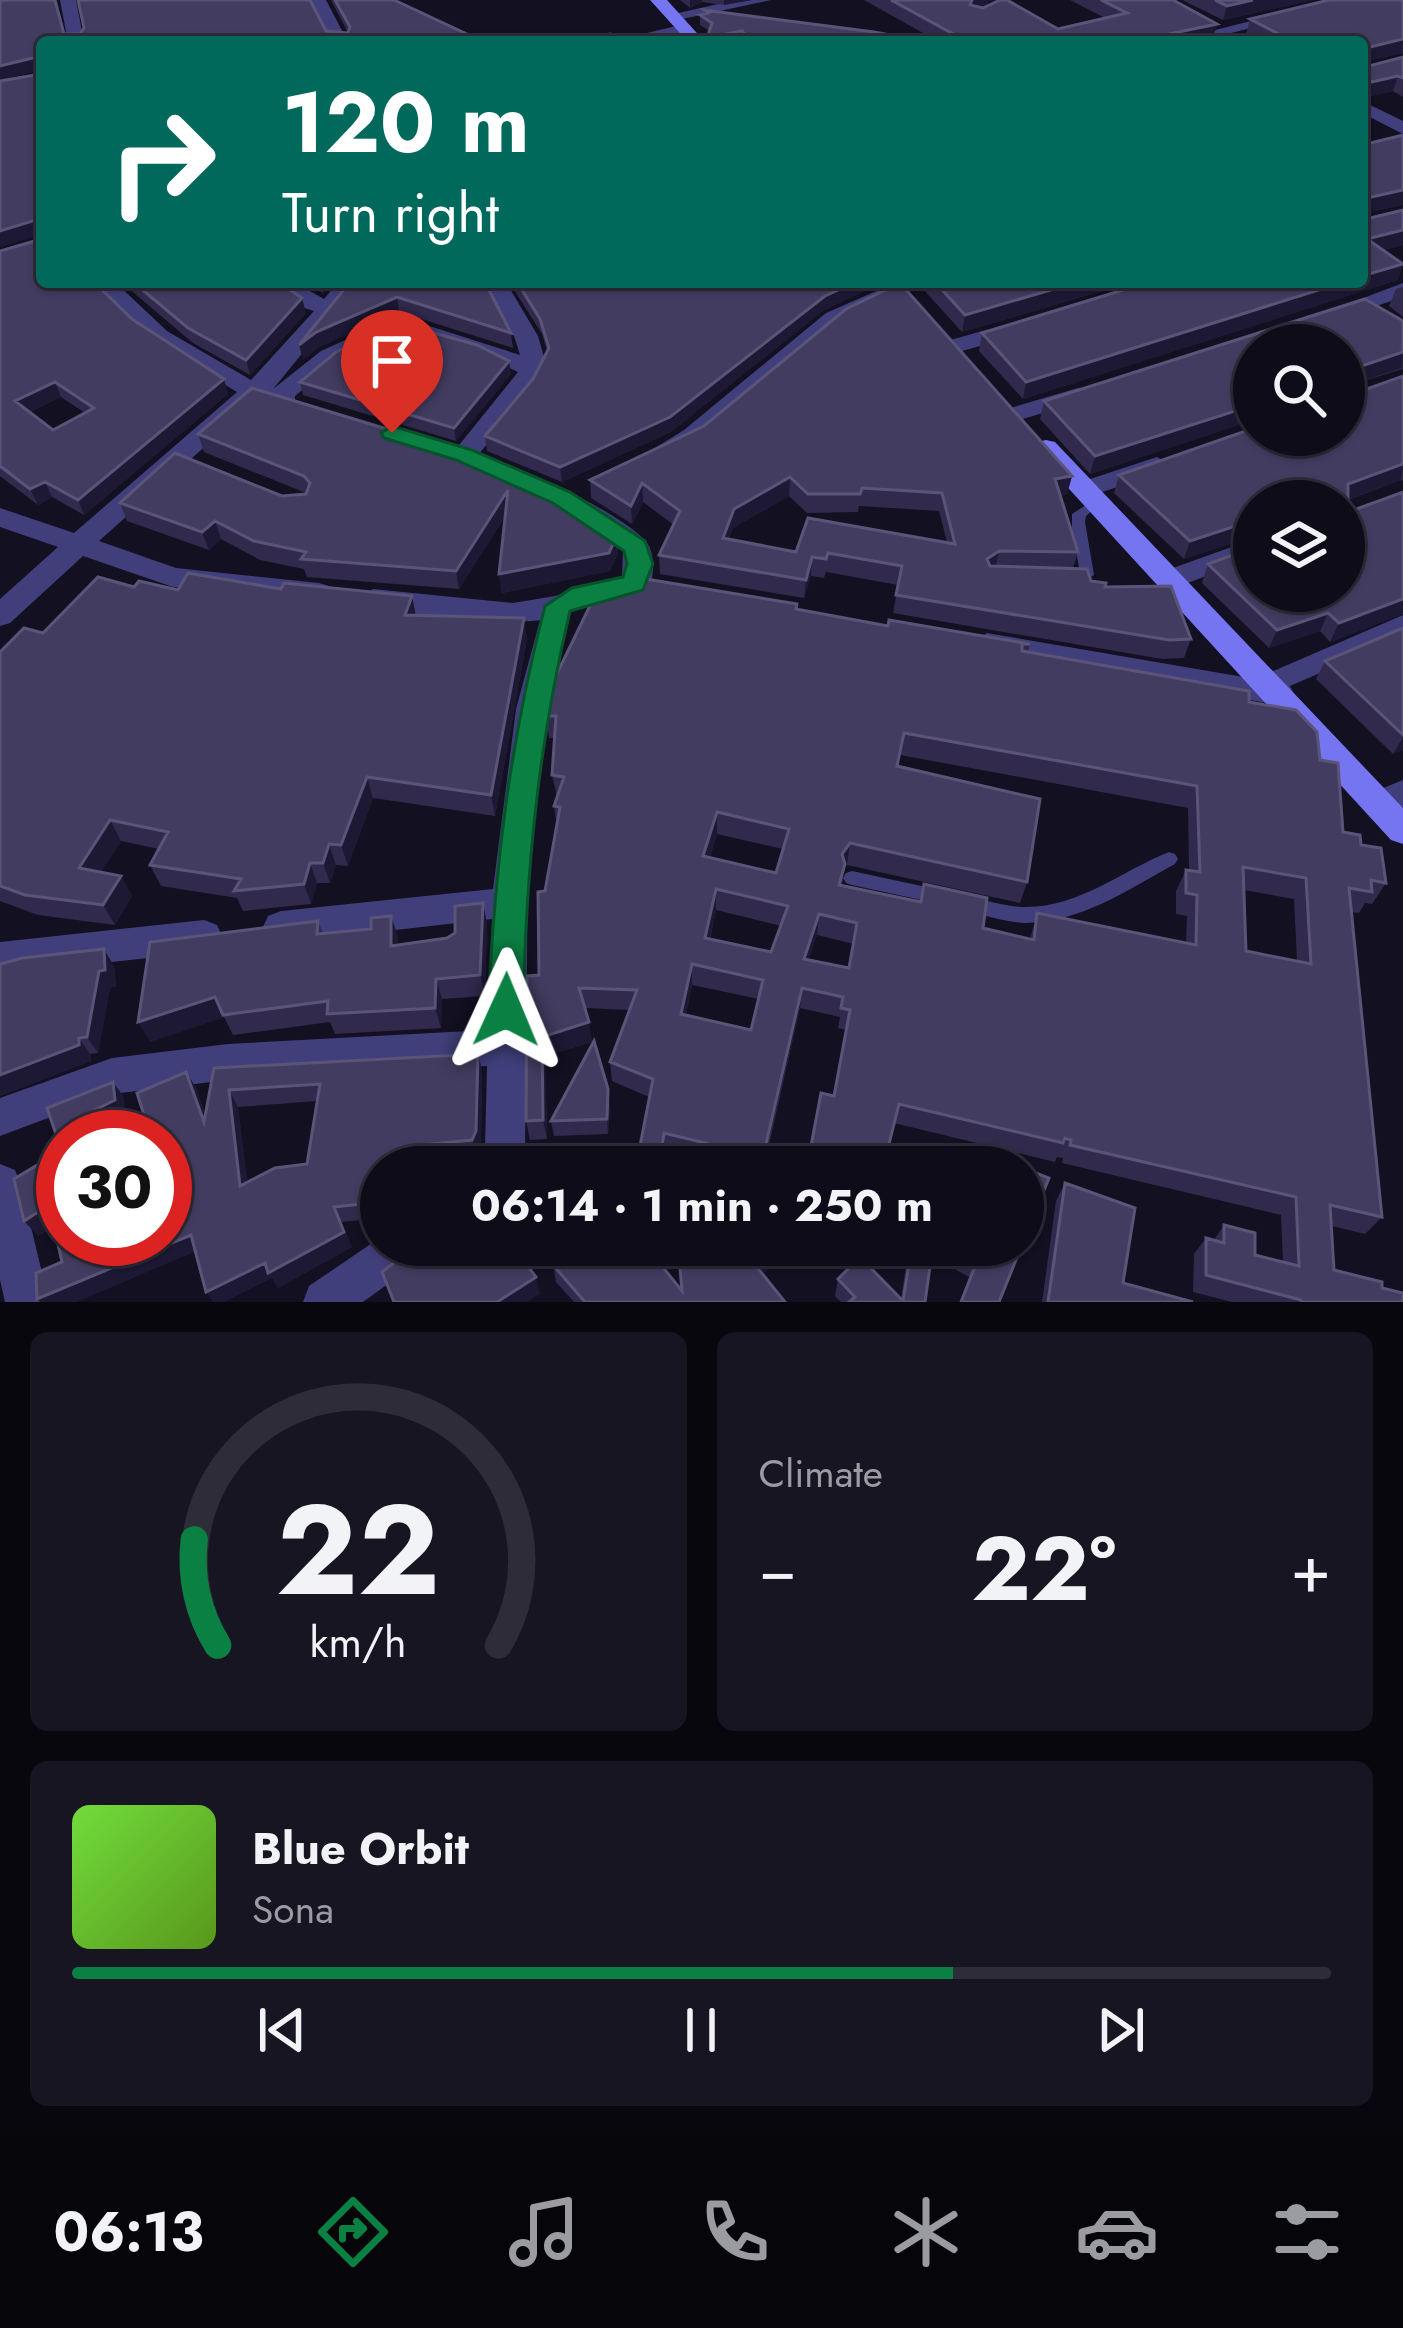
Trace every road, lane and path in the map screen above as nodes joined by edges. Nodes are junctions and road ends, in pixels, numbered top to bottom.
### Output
1 (68, 0) edge
2 (317, 0) edge
3 (658, 0) edge
4 (764, 0) edge
5 (1355, 0) edge
6 (701, 11) junction
7 (1201, 21) edge
8 (772, 22) edge
9 (685, 29) edge
10 (1219, 31) junction
11 (75, 36) edge
12 (332, 36) edge
13 (648, 36) edge
14 (1229, 36) edge
15 (1368, 109) edge
16 (1403, 128) edge
17 (1403, 138) edge
18 (1382, 144) edge
19 (118, 288) edge
20 (288, 288) edge
21 (344, 288) edge
22 (499, 288) edge
23 (896, 288) edge
24 (910, 288) edge
25 (1403, 290) edge
26 (1364, 304) junction
27 (325, 307) junction
28 (1320, 318) edge
29 (1042, 321) edge
30 (1390, 322) edge
31 (949, 339) joint
32 (531, 369) junction
33 (1103, 387) edge
34 (265, 395) junction
35 (1008, 406) joint
36 (316, 410) edge
37 (1190, 454) edge
38 (649, 458) edge
39 (1090, 497) junction
40 (0, 517) edge
41 (75, 545) junction
42 (1233, 556) edge
43 (1060, 580) edge
44 (1169, 580) junction
45 (634, 584) junction
46 (671, 590) edge
47 (558, 606) junction
48 (0, 616) edge
49 (1403, 626) edge
50 (952, 638) edge
51 (1274, 689) junction
52 (1390, 798) edge
53 (1403, 830) edge
54 (1169, 859) dead end
55 (852, 878) dead end
56 (508, 902) junction
57 (0, 958) edge
58 (505, 1047) junction
59 (0, 1117) edge
60 (505, 1146) edge
61 (3, 1214) edge
62 (376, 1266) edge
63 (27, 1302) edge
64 (325, 1302) edge

1 - 11 street
2 - 12 street
3 - 9 main road
4 - 6 street
5 - 10 street
6 - 8 street
6 - 9 street
7 - 10 street
9 - 13 street
10 - 14 street
15 - 16 street
17 - 18 street
19 - 34 street
20 - 27 street
21 - 27 street
22 - 32 street
23 - 38 street
24 - 31 main road
25 - 26 street
26 - 28 street
26 - 30 street
27 - 34 street
29 - 31 street
32 - 34 street
32 - 45 street
33 - 35 street
34 - 36 street
34 - 41 street
35 - 39 main road
37 - 39 street
39 - 43 lane
39 - 44 main road
40 - 41 street
41 - 47 street
41 - 48 street
42 - 44 street
44 - 51 main road
45 - 46 street
45 - 47 street
47 - 56 street
49 - 51 street
50 - 51 street
51 - 52 main road
52 - 53 main road
54 - 55 lane
56 - 57 street
56 - 58 street
58 - 59 street
58 - 60 street
61 - 63 street
62 - 64 street

